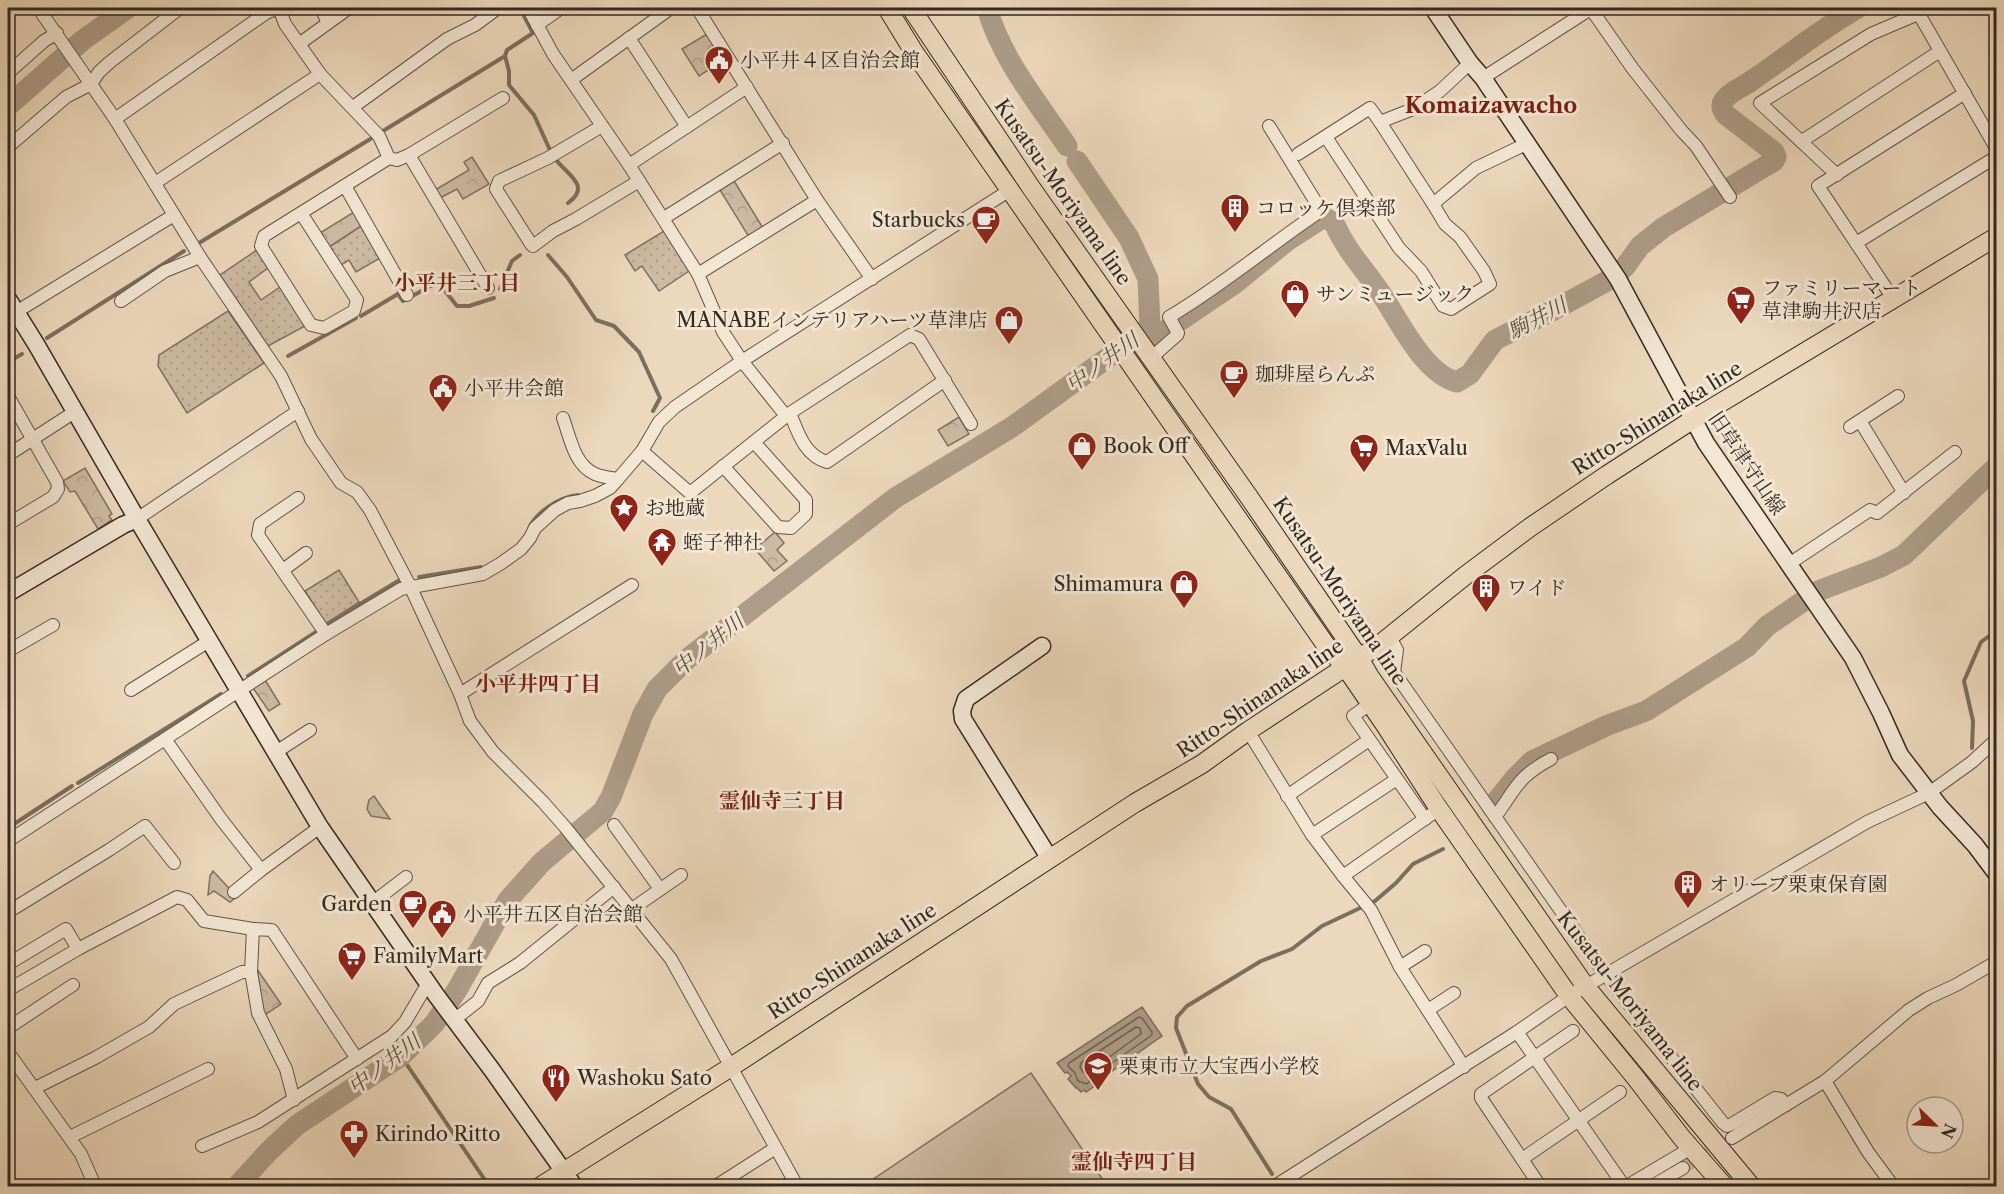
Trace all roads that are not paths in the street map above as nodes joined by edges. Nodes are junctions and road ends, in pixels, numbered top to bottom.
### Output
1 (41, 8) edge
2 (180, 8) edge
3 (279, 8) edge
4 (321, 8) edge
5 (349, 8) edge
6 (498, 8) edge
7 (528, 8) edge
8 (561, 8) edge
9 (671, 8) edge
10 (697, 8) edge
11 (887, 8) edge
12 (911, 8) edge
13 (1433, 8) edge
14 (1592, 8) edge
15 (1916, 11) edge
16 (328, 23) junction
17 (537, 25) junction
18 (57, 33) junction
19 (629, 38) junction
20 (299, 44) junction
21 (1940, 51) junction
22 (1470, 63) junction
23 (8, 71) edge
24 (320, 74) junction
25 (1483, 78) junction
26 (571, 80) junction
27 (91, 84) junction
28 (747, 87) junction
29 (1965, 93) junction
30 (503, 98) dead end
31 (353, 108) junction
32 (115, 119) junction
33 (1380, 122) junction
34 (602, 126) junction
35 (1269, 126) dead end
36 (687, 127) junction
37 (1326, 137) junction
38 (1802, 141) junction
39 (783, 143) junction
40 (1526, 144) junction
41 (8, 147) edge
42 (1996, 148) edge
43 (1298, 154) dead end
44 (409, 155) junction
45 (1996, 157) edge
46 (389, 158) junction
47 (629, 165) junction
48 (1837, 175) junction
49 (639, 181) junction
50 (155, 183) junction
51 (345, 186) junction
52 (1010, 190) junction
53 (1730, 197) dead end
54 (817, 200) junction
55 (1433, 204) junction
56 (301, 213) junction
57 (174, 215) junction
58 (664, 218) junction
59 (1996, 237) edge
60 (1856, 243) junction
61 (200, 257) junction
62 (698, 274) junction
63 (872, 279) junction
64 (488, 288) dead end
65 (407, 295) dead end
66 (1894, 300) junction
67 (121, 301) dead end
68 (10, 309) edge
69 (1149, 355) junction
70 (742, 361) junction
71 (945, 380) junction
72 (8, 396) edge
73 (1898, 396) dead end
74 (76, 411) junction
75 (298, 411) junction
76 (788, 415) junction
77 (563, 418) dead end
78 (1692, 420) junction
79 (971, 424) dead end
80 (33, 439) junction
81 (754, 442) junction
82 (642, 451) junction
83 (1955, 452) dead end
84 (8, 454) edge
85 (723, 466) junction
86 (618, 479) junction
87 (1904, 493) junction
88 (298, 498) dead end
89 (137, 519) junction
90 (8, 524) edge
91 (306, 553) dead end
92 (1789, 564) junction
93 (283, 570) junction
94 (632, 585) dead end
95 (410, 586) junction
96 (8, 593) edge
97 (53, 625) dead end
98 (326, 634) junction
99 (1390, 637) junction
100 (209, 641) junction
101 (1042, 646) dead end
102 (8, 651) edge
103 (1352, 663) junction
104 (130, 690) dead end
105 (238, 691) junction
106 (460, 694) junction
107 (1370, 704) junction
108 (310, 730) dead end
109 (1248, 732) junction
110 (165, 739) junction
111 (1369, 740) junction
112 (1996, 740) edge
113 (276, 752) junction
114 (1551, 759) dead end
115 (1397, 779) junction
116 (1929, 793) junction
117 (1287, 796) junction
118 (1432, 814) junction
119 (1495, 817) junction
120 (614, 825) dead end
121 (320, 827) junction
122 (1312, 835) junction
123 (8, 841) edge
124 (1050, 859) junction
125 (174, 863) dead end
126 (261, 870) junction
127 (1996, 873) edge
128 (681, 876) dead end
129 (1343, 876) junction
130 (406, 877) dead end
131 (614, 887) junction
132 (660, 889) junction
133 (234, 892) dead end
134 (372, 903) junction
135 (632, 909) junction
136 (8, 912) edge
137 (253, 929) junction
138 (78, 949) junction
139 (1425, 951) dead end
140 (1996, 962) edge
141 (8, 964) edge
142 (1400, 967) junction
143 (251, 972) junction
144 (1605, 974) junction
145 (73, 986) dead end
146 (1586, 987) junction
147 (432, 989) junction
148 (8, 990) edge
149 (1454, 993) dead end
150 (1569, 996) junction
151 (1428, 1010) junction
152 (453, 1019) junction
153 (8, 1028) edge
154 (1573, 1031) dead end
155 (1517, 1032) junction
156 (8, 1052) edge
157 (1534, 1058) junction
158 (357, 1059) junction
159 (731, 1066) junction
160 (1464, 1067) junction
161 (208, 1069) dead end
162 (1825, 1081) junction
163 (35, 1088) junction
164 (1620, 1092) dead end
165 (294, 1100) junction
166 (1786, 1105) junction
167 (1578, 1121) junction
168 (70, 1137) junction
169 (1731, 1138) tunnel mouth
170 (202, 1146) dead end
171 (1690, 1148) junction
172 (774, 1149) junction
173 (1522, 1159) junction
174 (1683, 1168) tunnel mouth
175 (569, 1179) edge
176 (95, 1186) edge
177 (541, 1186) edge
178 (716, 1186) edge
179 (797, 1186) edge
180 (1275, 1186) edge
181 (1540, 1186) edge
182 (1626, 1186) edge
183 (1652, 1186) edge
184 (1724, 1186) edge
185 (1751, 1186) edge
186 (1893, 1186) edge

1 - 18 street
2 - 27 street
3 - 20 street
3 - 32 street
4 - 16 street
5 - 16 street
6 - 31 street
7 - 17 street
8 - 17 street
9 - 19 street
10 - 28 street
11 - 52 main road, Kusatsu-Moriyama line
12 - 69 main road, Kusatsu-Moriyama line
13 - 22 street, 旧草津守山線
14 - 25 street
14 - 53 street
15 - 21 street
15 - 38 street
16 - 20 street
17 - 26 street
18 - 23 street
18 - 27 street
19 - 26 street
19 - 36 street
20 - 24 street
21 - 29 street
21 - 38 street
22 - 25 street, 旧草津守山線
22 - 33 street
24 - 31 street
24 - 50 street
25 - 40 street, 旧草津守山線
26 - 34 street
27 - 32 street
27 - 41 street
28 - 36 street
28 - 39 street
29 - 42 street
29 - 48 street
30 - 44 street
31 - 46 street
32 - 50 street
33 - 37 street
33 - 55 street
34 - 47 street
34 - 49 street
35 - 69 street
36 - 47 street
37 - 43 street
37 - 55 street
38 - 48 street
39 - 54 street
39 - 58 street
40 - 55 street
40 - 78 street, 旧草津守山線
44 - 46 street
44 - 64 street
45 - 60 street
46 - 51 street
47 - 49 street
48 - 60 street
49 - 58 street
50 - 57 street
51 - 56 street
51 - 65 street
52 - 63 street
52 - 103 main road, Kusatsu-Moriyama line
54 - 62 street
54 - 63 street
56 - 56 street
57 - 61 street
57 - 68 street
58 - 62 street
59 - 66 main road, Ritto-Shinanaka line
60 - 66 street
61 - 67 street
61 - 75 street
62 - 70 street
63 - 70 street
66 - 78 main road, Ritto-Shinanaka line
68 - 74 street
69 - 103 main road, Kusatsu-Moriyama line
70 - 76 street
70 - 82 street
71 - 76 street
71 - 76 street
71 - 79 street
72 - 80 street
73 - 87 street
74 - 80 street
74 - 89 street
75 - 89 street
75 - 95 street
76 - 81 street
77 - 86 street
78 - 92 street, 旧草津守山線
78 - 99 main road, Ritto-Shinanaka line
80 - 84 street
80 - 90 street
81 - 85 street
81 - 85 street
82 - 85 street
82 - 86 street
83 - 87 street
86 - 95 street
87 - 92 street
88 - 93 street
89 - 96 street
89 - 100 street
91 - 93 street
92 - 116 street, 旧草津守山線
93 - 98 street
94 - 106 street
95 - 98 street
95 - 106 street
97 - 102 street
98 - 105 street
99 - 103 main road, Ritto-Shinanaka line
99 - 119 street
100 - 104 street
100 - 105 street
101 - 124 street
103 - 107 main road, Kusatsu-Moriyama line
103 - 109 main road, Ritto-Shinanaka line
103 - 146 main road, Kusatsu-Moriyama line
105 - 110 street
105 - 113 street
106 - 131 street
107 - 111 street
107 - 118 main road, Kusatsu-Moriyama line
108 - 113 street
109 - 117 street
109 - 124 main road, Ritto-Shinanaka line
110 - 123 street
110 - 126 street
111 - 115 street
111 - 117 street
112 - 116 street
113 - 121 street
114 - 119 street
115 - 118 street
115 - 122 street
116 - 127 street, 旧草津守山線
116 - 144 street
117 - 122 street
118 - 129 street
118 - 150 main road, Kusatsu-Moriyama line
119 - 144 street
120 - 132 street
121 - 126 street
121 - 134 street
122 - 129 street
124 - 159 main road, Ritto-Shinanaka line
125 - 136 street
126 - 133 street
128 - 132 street
129 - 142 street
130 - 134 street
131 - 135 street
131 - 152 street
132 - 135 street
134 - 147 street
135 - 159 street
137 - 138 street
137 - 143 street
137 - 158 street
138 - 141 street
138 - 148 street
139 - 142 street
140 - 162 street
142 - 151 street
143 - 163 street
143 - 165 street
144 - 146 street
144 - 166 street
145 - 153 street
146 - 150 street
146 - 185 main road, Kusatsu-Moriyama line
147 - 152 street
147 - 158 street
149 - 151 street
150 - 155 street
150 - 171 main road, Kusatsu-Moriyama line
151 - 160 street
152 - 175 street
154 - 157 street
155 - 157 street
155 - 160 street
156 - 163 street
157 - 167 street
157 - 173 street
158 - 165 street
159 - 172 street
159 - 175 main road, Ritto-Shinanaka line
160 - 180 street
161 - 168 street
162 - 166 street
162 - 186 street
163 - 168 street
164 - 167 street
165 - 170 street
166 - 169 street
167 - 173 street
167 - 182 street
168 - 176 street
171 - 182 street
171 - 184 main road, Kusatsu-Moriyama line
172 - 178 street
172 - 179 street
173 - 181 street
174 - 183 street
175 - 177 main road, Ritto-Shinanaka line

